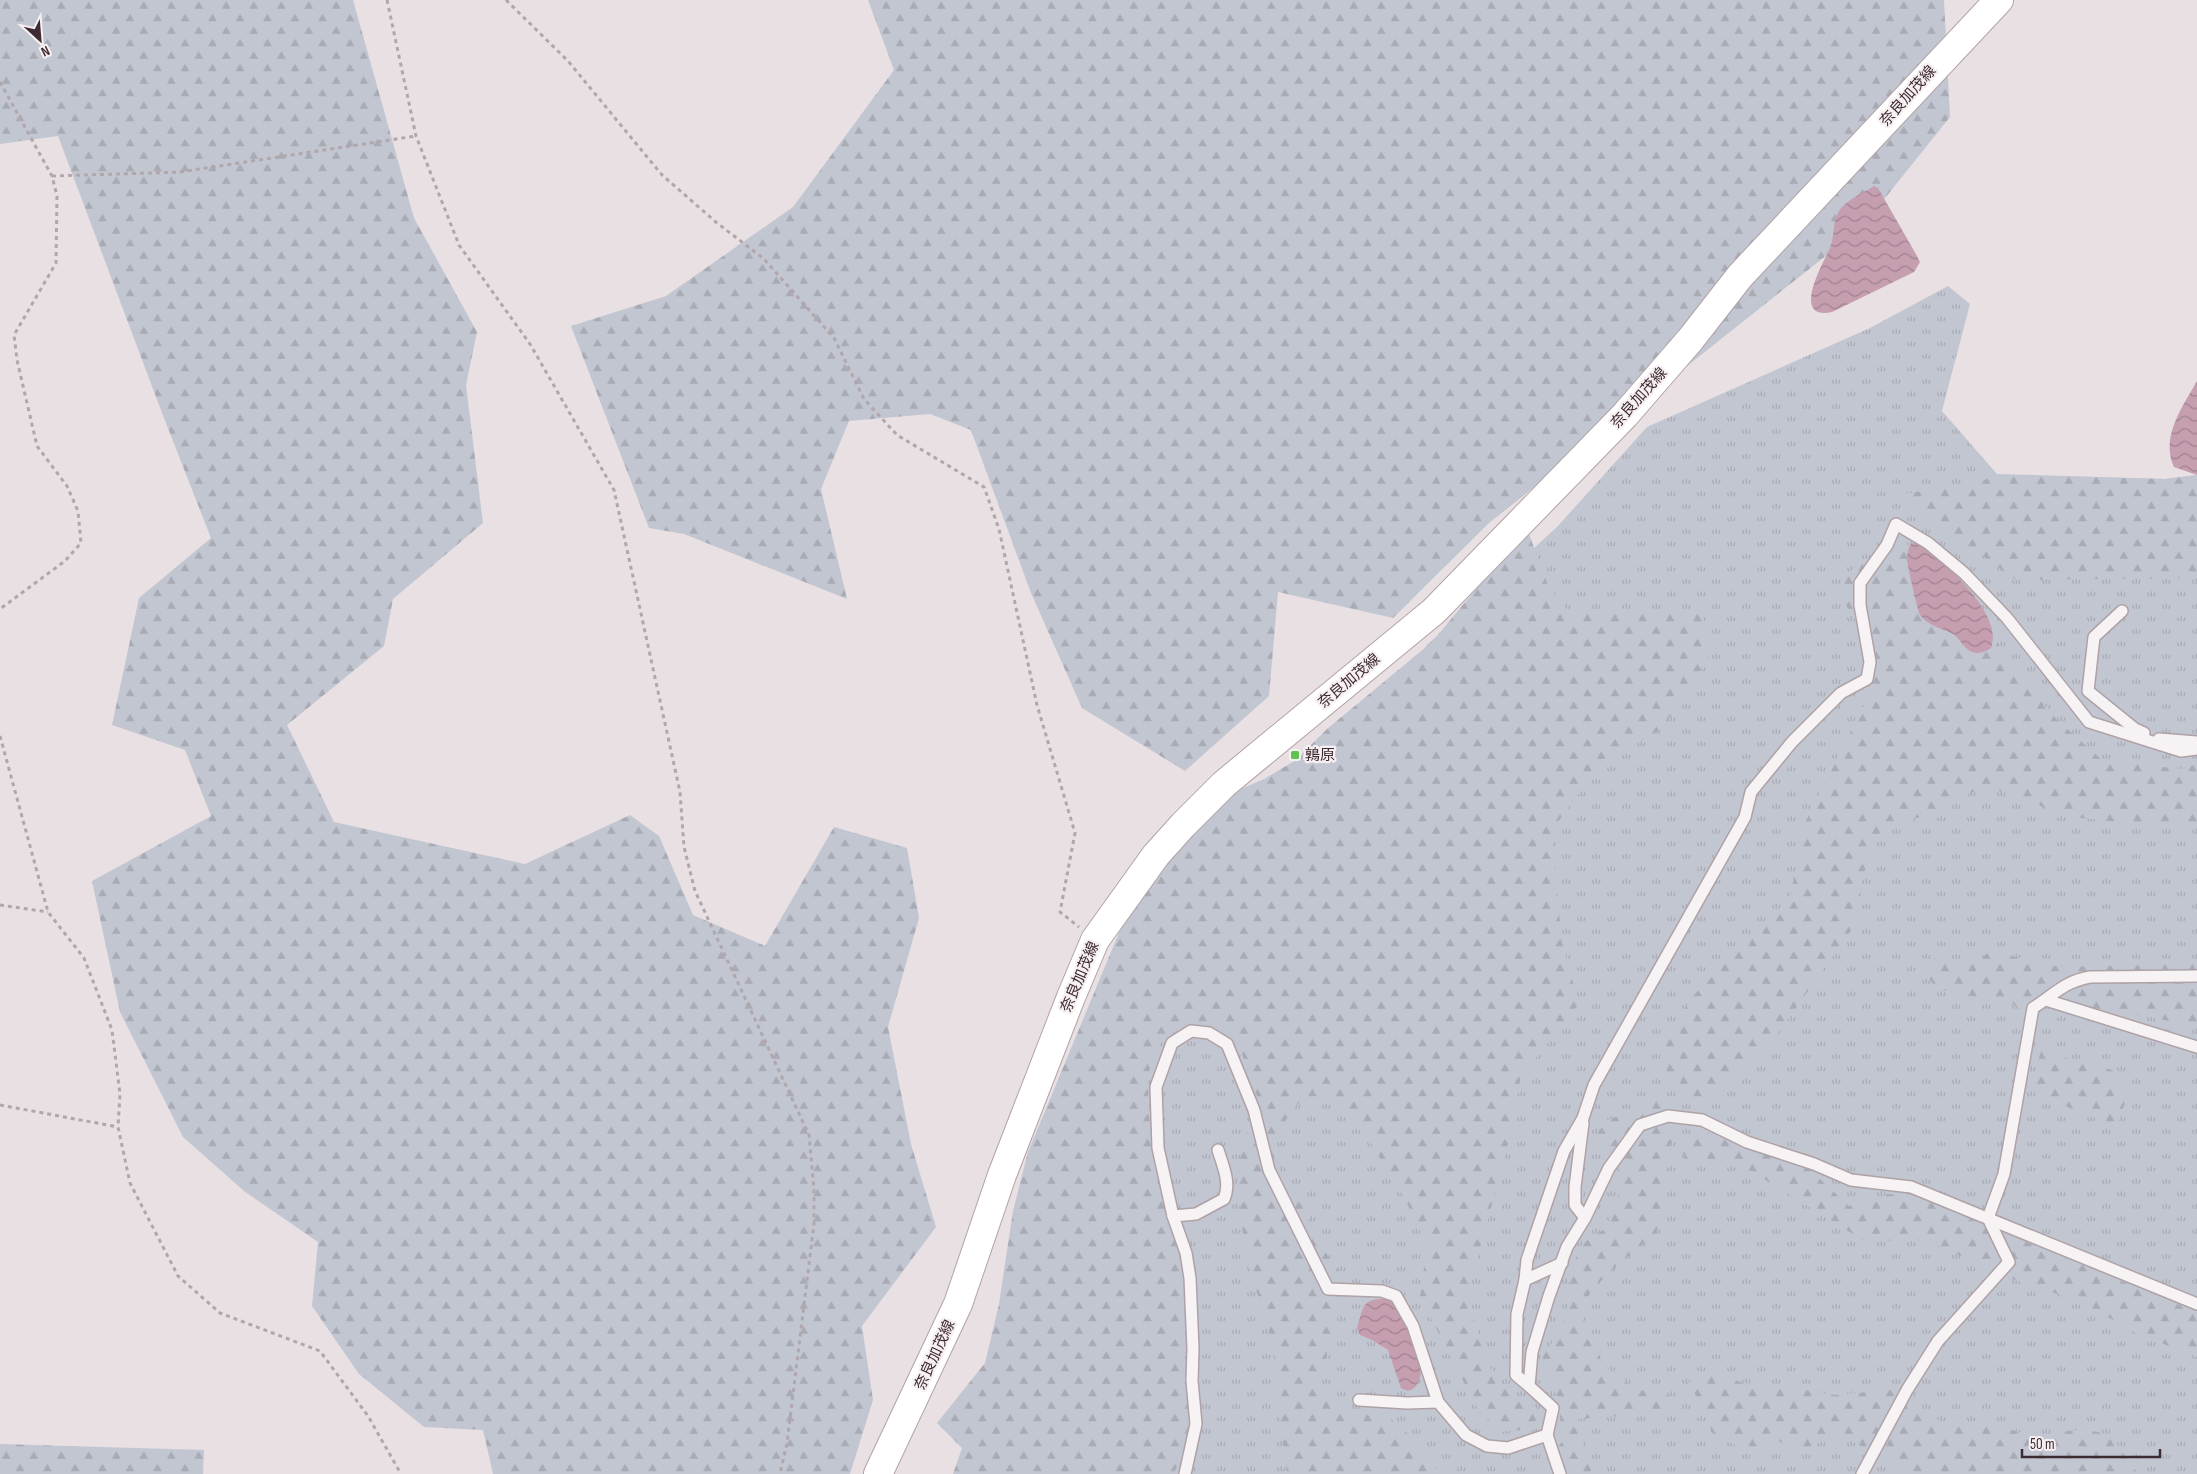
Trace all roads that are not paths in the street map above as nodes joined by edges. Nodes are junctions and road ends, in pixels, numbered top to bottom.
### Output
1 (1999, 0) edge
2 (2122, 611) dead end
3 (2197, 742) edge
4 (2197, 748) edge
5 (2197, 976) edge
6 (2046, 1000) junction
7 (2197, 1048) edge
8 (1583, 1118) junction
9 (1218, 1150) dead end
10 (1173, 1216) junction
11 (1585, 1218) junction
12 (1988, 1218) junction
13 (1562, 1263) junction
14 (1525, 1280) junction
15 (2197, 1304) edge
16 (1529, 1386) junction
17 (1359, 1400) dead end
18 (1438, 1402) junction
19 (1547, 1435) junction
20 (878, 1474) edge
21 (1185, 1474) edge
22 (1560, 1474) edge
23 (1862, 1474) edge

1 - 20 main road, 奈良加茂線
2 - 3 lane
4 - 8 lane
5 - 6 lane
6 - 7 lane
6 - 12 lane
8 - 11 lane
8 - 14 lane
9 - 10 lane
10 - 18 lane
10 - 21 lane
11 - 12 lane
11 - 13 lane
12 - 15 lane
12 - 23 lane
13 - 14 lane
13 - 16 lane
14 - 16 lane
16 - 19 lane
17 - 18 lane
18 - 19 lane
19 - 22 lane

